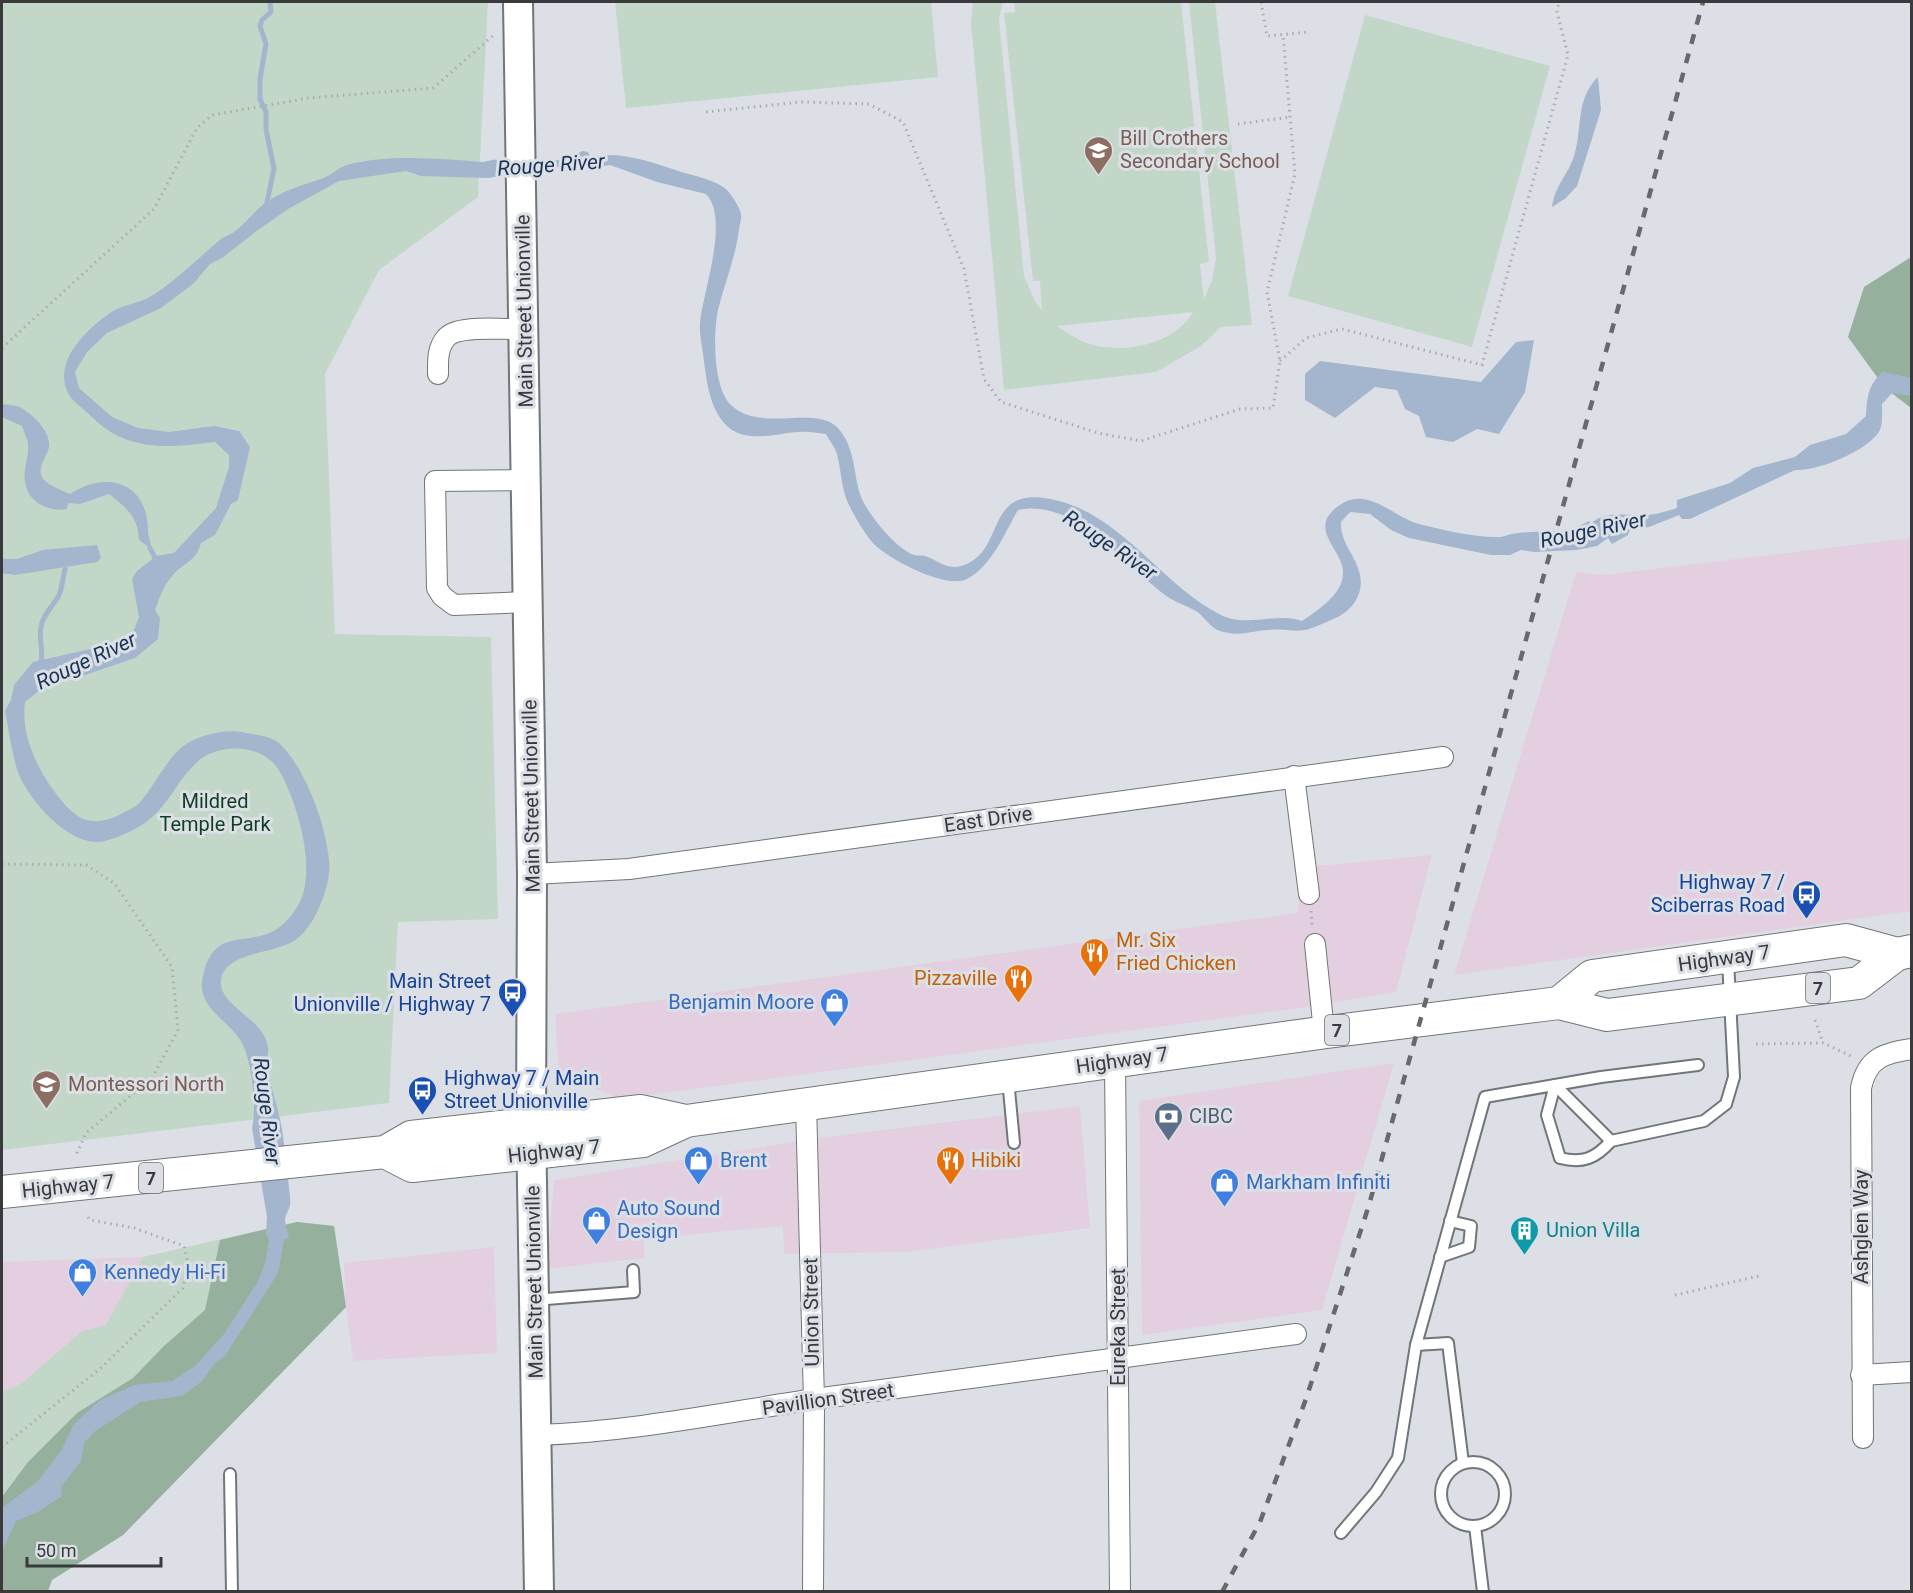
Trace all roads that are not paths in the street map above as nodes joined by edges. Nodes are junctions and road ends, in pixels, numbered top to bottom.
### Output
1 (518, 8) edge
2 (524, 329) junction
3 (438, 374) dead end
4 (526, 480) junction
5 (528, 603) junction
6 (1443, 757) dead end
7 (1294, 776) junction
8 (532, 874) junction
9 (1309, 894) road end
10 (1315, 944) road end
11 (1904, 953) edge
12 (1727, 958) junction
13 (1731, 999) junction
14 (1559, 1003) junction
15 (1323, 1032) junction
16 (1911, 1049) edge
17 (1115, 1062) junction
18 (1698, 1065) dead end
19 (1007, 1076) junction
20 (1555, 1085) junction
21 (806, 1104) junction
22 (531, 1138) junction
23 (1611, 1141) junction
24 (1014, 1143) dead end
25 (2, 1192) edge
26 (1450, 1221) junction
27 (1440, 1257) junction
28 (633, 1270) dead end
29 (534, 1300) junction
30 (1296, 1334) dead end
31 (1416, 1346) junction
32 (1119, 1359) junction
33 (1911, 1372) edge
34 (1862, 1375) junction
35 (814, 1400) junction
36 (536, 1435) junction
37 (1863, 1437) dead end
38 (1463, 1463) junction
39 (230, 1474) dead end
40 (1475, 1526) junction
41 (1341, 1533) dead end
42 (232, 1592) edge
43 (539, 1592) edge
44 (813, 1592) edge
45 (1120, 1592) edge
46 (1483, 1592) edge

1 - 2 main road, Main Street Unionville
2 - 3 street
2 - 4 main road, Main Street Unionville
4 - 5 main road, Main Street Unionville
4 - 5 street
5 - 8 main road, Main Street Unionville
6 - 7 street, East Drive
7 - 8 street, East Drive
7 - 9 street
8 - 22 main road, Main Street Unionville
10 - 15 street
11 - 12 main road, Highway 7 / 7
11 - 13 main road, Highway 7 / 7
12 - 13 lane
12 - 14 main road, Highway 7 / 7
13 - 14 main road, Highway 7 / 7
13 - 23 lane
14 - 15 main road, Highway 7 / 7
15 - 17 main road, Highway 7 / 7
16 - 34 street, Ashglen Way
17 - 19 main road, Highway 7 / 7
17 - 32 street, Eureka Street
18 - 20 lane
19 - 21 main road, Highway 7 / 7
19 - 24 lane
20 - 23 lane
20 - 23 lane
20 - 26 lane
21 - 22 main road, Highway 7 / 7
21 - 35 street, Union Street
22 - 25 main road, Highway 7 / 7
22 - 29 main road, Main Street Unionville
26 - 27 lane
26 - 27 lane
27 - 31 lane
28 - 29 lane
29 - 36 main road, Main Street Unionville
30 - 32 street, Pavillion Street
31 - 38 lane
31 - 41 lane
32 - 35 street, Pavillion Street
32 - 45 street, Eureka Street
33 - 34 street
34 - 37 street, Ashglen Way
35 - 36 street, Pavillion Street
35 - 44 street, Union Street
36 - 43 main road, Main Street Unionville
38 - 40 lane
38 - 40 lane
39 - 42 lane
40 - 46 lane

